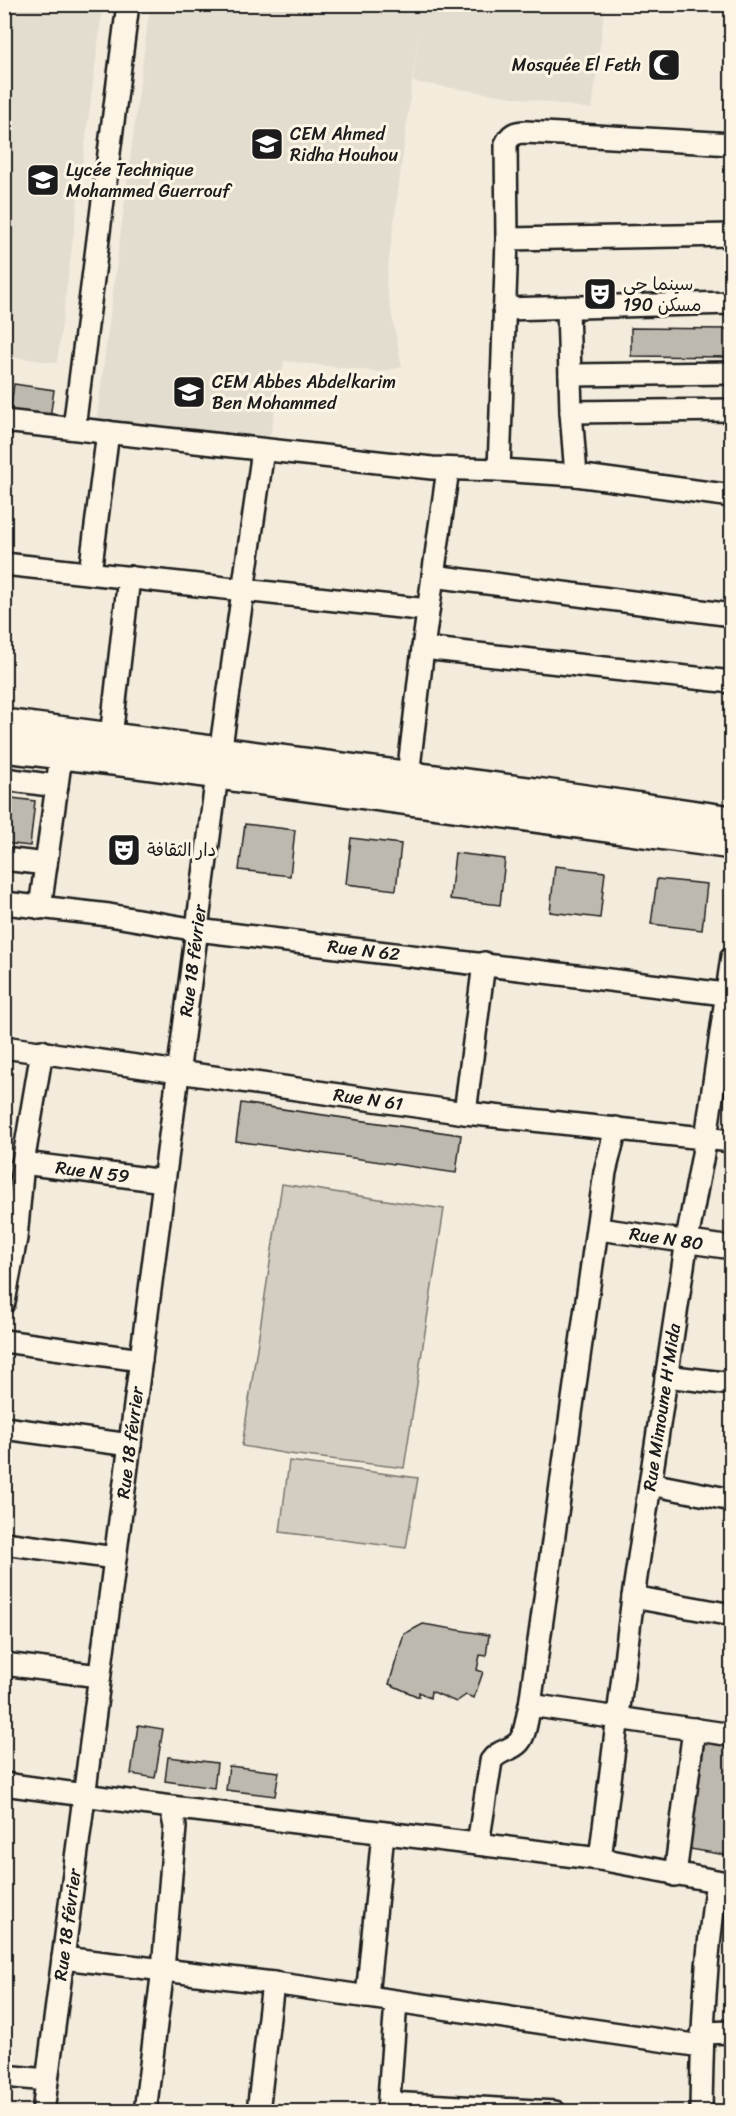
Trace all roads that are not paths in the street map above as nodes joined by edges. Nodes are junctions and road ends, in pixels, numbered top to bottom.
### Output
1 (128, 4) edge
2 (732, 144) edge
3 (732, 236) edge
4 (507, 239) junction
5 (732, 303) edge
6 (568, 308) junction
7 (504, 309) junction
8 (732, 373) edge
9 (570, 375) junction
10 (732, 410) edge
11 (571, 412) junction
12 (4, 421) edge
13 (74, 428) junction
14 (108, 432) junction
15 (263, 450) junction
16 (448, 469) junction
17 (499, 470) junction
18 (576, 475) junction
19 (732, 496) edge
20 (4, 564) edge
21 (90, 573) junction
22 (433, 576) junction
23 (129, 577) junction
24 (244, 589) junction
25 (428, 610) junction
26 (732, 615) edge
27 (423, 648) junction
28 (732, 682) edge
29 (4, 723) edge
30 (111, 737) junction
31 (4, 748) edge
32 (61, 756) junction
33 (218, 763) junction
34 (408, 776) junction
35 (4, 779) edge
36 (57, 786) junction
37 (732, 820) edge
38 (732, 845) edge
39 (4, 859) edge
40 (46, 864) junction
41 (4, 903) edge
42 (40, 908) junction
43 (197, 930) junction
44 (732, 957) edge
45 (484, 963) junction
46 (725, 994) junction
47 (4, 1047) edge
48 (42, 1051) junction
49 (178, 1070) junction
50 (465, 1113) junction
51 (616, 1128) junction
52 (706, 1138) junction
53 (732, 1141) edge
54 (23, 1163) junction
55 (164, 1180) junction
56 (599, 1229) junction
57 (687, 1240) junction
58 (732, 1248) edge
59 (4, 1302) edge
60 (4, 1341) edge
61 (141, 1360) junction
62 (666, 1376) junction
63 (732, 1383) edge
64 (4, 1428) edge
65 (130, 1445) junction
66 (650, 1484) junction
67 (732, 1500) edge
68 (4, 1543) edge
69 (115, 1558) junction
70 (633, 1597) junction
71 (732, 1615) edge
72 (4, 1664) edge
73 (99, 1676) junction
74 (530, 1705) junction
75 (618, 1718) junction
76 (694, 1729) junction
77 (732, 1735) edge
78 (4, 1784) edge
79 (84, 1794) junction
80 (171, 1807) junction
81 (383, 1833) junction
82 (478, 1844) junction
83 (600, 1859) junction
84 (675, 1875) junction
85 (724, 1883) edge
86 (63, 1958) junction
87 (164, 1969) junction
88 (273, 1983) junction
89 (368, 1997) junction
90 (396, 2002) junction
91 (732, 2032) edge
92 (702, 2039) junction
93 (4, 2076) edge
94 (47, 2080) junction
95 (389, 2107) edge
96 (491, 2109) edge
97 (43, 2112) edge
98 (145, 2112) edge
99 (258, 2112) edge
100 (555, 2112) edge
101 (701, 2112) edge

1 - 13 street
2 - 4 street
3 - 4 street
4 - 7 street
5 - 6 street
6 - 7 street
6 - 9 street
7 - 17 street
8 - 9 street
9 - 11 street
10 - 11 street
11 - 18 street
12 - 13 street
13 - 14 street
14 - 15 street
14 - 21 street
15 - 16 street
15 - 24 street, Rue 18 février
16 - 17 street
16 - 22 street
17 - 18 street
18 - 19 street
20 - 21 street
21 - 23 street
22 - 25 street
22 - 26 street
23 - 24 street
23 - 30 street
24 - 25 street
24 - 33 street, Rue 18 février
25 - 27 street
27 - 28 street
27 - 34 street
29 - 30 main road
30 - 33 main road
31 - 32 main road
32 - 33 main road
32 - 36 street
33 - 34 main road
33 - 38 main road
33 - 43 street, Rue 18 février
34 - 37 main road
35 - 36 street
36 - 40 street
39 - 40 street
40 - 42 street
41 - 42 street, Rue N 62
42 - 43 street, Rue N 62
43 - 45 street, Rue N 62
43 - 49 street, Rue 18 février
44 - 46 street, Rue Mimoune H'Mida
45 - 46 street, Rue N 62
45 - 50 street
46 - 52 street, Rue Mimoune H'Mida
47 - 48 street, Rue N 61
48 - 49 street, Rue N 61
48 - 54 street
49 - 50 street, Rue N 61
49 - 55 street, Rue 18 février
50 - 51 street, Rue N 61
51 - 52 street, Rue N 61
51 - 56 street
52 - 53 street, Rue N 61
52 - 57 street, Rue Mimoune H'Mida
54 - 55 street, Rue N 59
54 - 59 street
55 - 61 street, Rue 18 février
56 - 57 street, Rue N 80
56 - 74 street
57 - 58 street, Rue N 80
57 - 62 street, Rue Mimoune H'Mida
60 - 61 street
61 - 65 street, Rue 18 février
62 - 63 street
62 - 66 street, Rue Mimoune H'Mida
64 - 65 street
65 - 69 street, Rue 18 février
66 - 67 street
66 - 70 street, Rue Mimoune H'Mida
68 - 69 street
69 - 73 street, Rue 18 février
70 - 71 street
70 - 75 street, Rue Mimoune H'Mida
72 - 73 street
73 - 79 street, Rue 18 février
74 - 75 street
74 - 82 street
75 - 76 street
75 - 83 street, Rue Mimoune H'Mida
76 - 77 street
76 - 84 street
78 - 79 street
79 - 80 street
79 - 86 street, Rue 18 février
80 - 81 street
80 - 87 street
81 - 82 street
81 - 89 street
82 - 83 street
83 - 84 street
84 - 85 street
85 - 92 street
86 - 87 street
86 - 94 street, Rue 18 février
87 - 88 street
87 - 98 street
88 - 89 street
88 - 99 street
89 - 90 street
90 - 92 street
90 - 95 street
91 - 92 street
92 - 101 street
93 - 94 street
94 - 97 street, Rue 18 février
95 - 96 street
96 - 100 street

